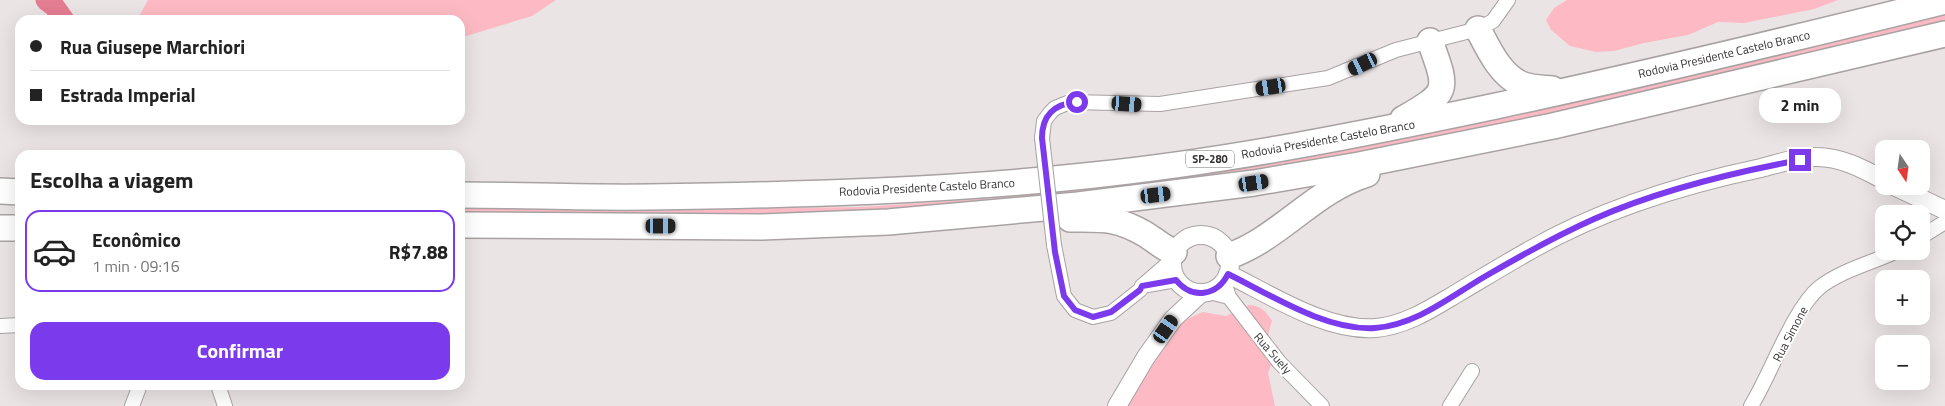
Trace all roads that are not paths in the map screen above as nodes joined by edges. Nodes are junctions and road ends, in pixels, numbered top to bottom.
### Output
1 (1508, 0) edge
2 (1945, 1) edge
3 (1478, 29) junction
4 (1945, 34) edge
5 (1430, 41) junction
6 (1565, 91) junction
7 (1553, 126) junction
8 (1384, 130) junction
9 (1875, 176) edge
10 (0, 192) edge
11 (15, 192) edge
12 (465, 195) edge
13 (1913, 195) edge
14 (1945, 210) edge
15 (888, 222) junction
16 (1945, 222) edge
17 (465, 225) edge
18 (0, 228) edge
19 (15, 228) edge
20 (1930, 232) edge
21 (1173, 256) junction
22 (1876, 260) edge
23 (1228, 277) junction
24 (1177, 281) junction
25 (1142, 286) junction
26 (1205, 293) junction
27 (1173, 319) junction
28 (0, 326) edge
29 (15, 326) edge
30 (1472, 371) dead end
31 (138, 390) edge
32 (220, 390) edge
33 (132, 406) edge
34 (225, 406) edge
35 (1117, 406) edge
36 (1322, 406) edge
37 (1450, 406) edge
38 (1751, 406) edge

1 - 3 street
2 - 6 highway, Rodovia Presidente Castelo Branco / SP-280
3 - 5 street
3 - 6 highway
4 - 7 highway, SP-280
5 - 8 highway
5 - 25 street, bridge
6 - 8 highway, Rodovia Presidente Castelo Branco / SP-280
7 - 15 highway, SP-280
7 - 23 highway
8 - 12 highway, Rodovia Presidente Castelo Branco / SP-280
9 - 23 street
10 - 11 highway
13 - 14 street
15 - 17 highway, SP-280
15 - 21 highway
16 - 20 street
18 - 19 highway
21 - 23 street
21 - 24 street
21 - 25 street
22 - 38 street, Rua Simone
23 - 26 street
23 - 36 street, Rua Suely
24 - 25 street
24 - 26 street
24 - 27 street
26 - 27 street
27 - 35 street
28 - 29 street
30 - 37 street
31 - 33 street
32 - 34 street

